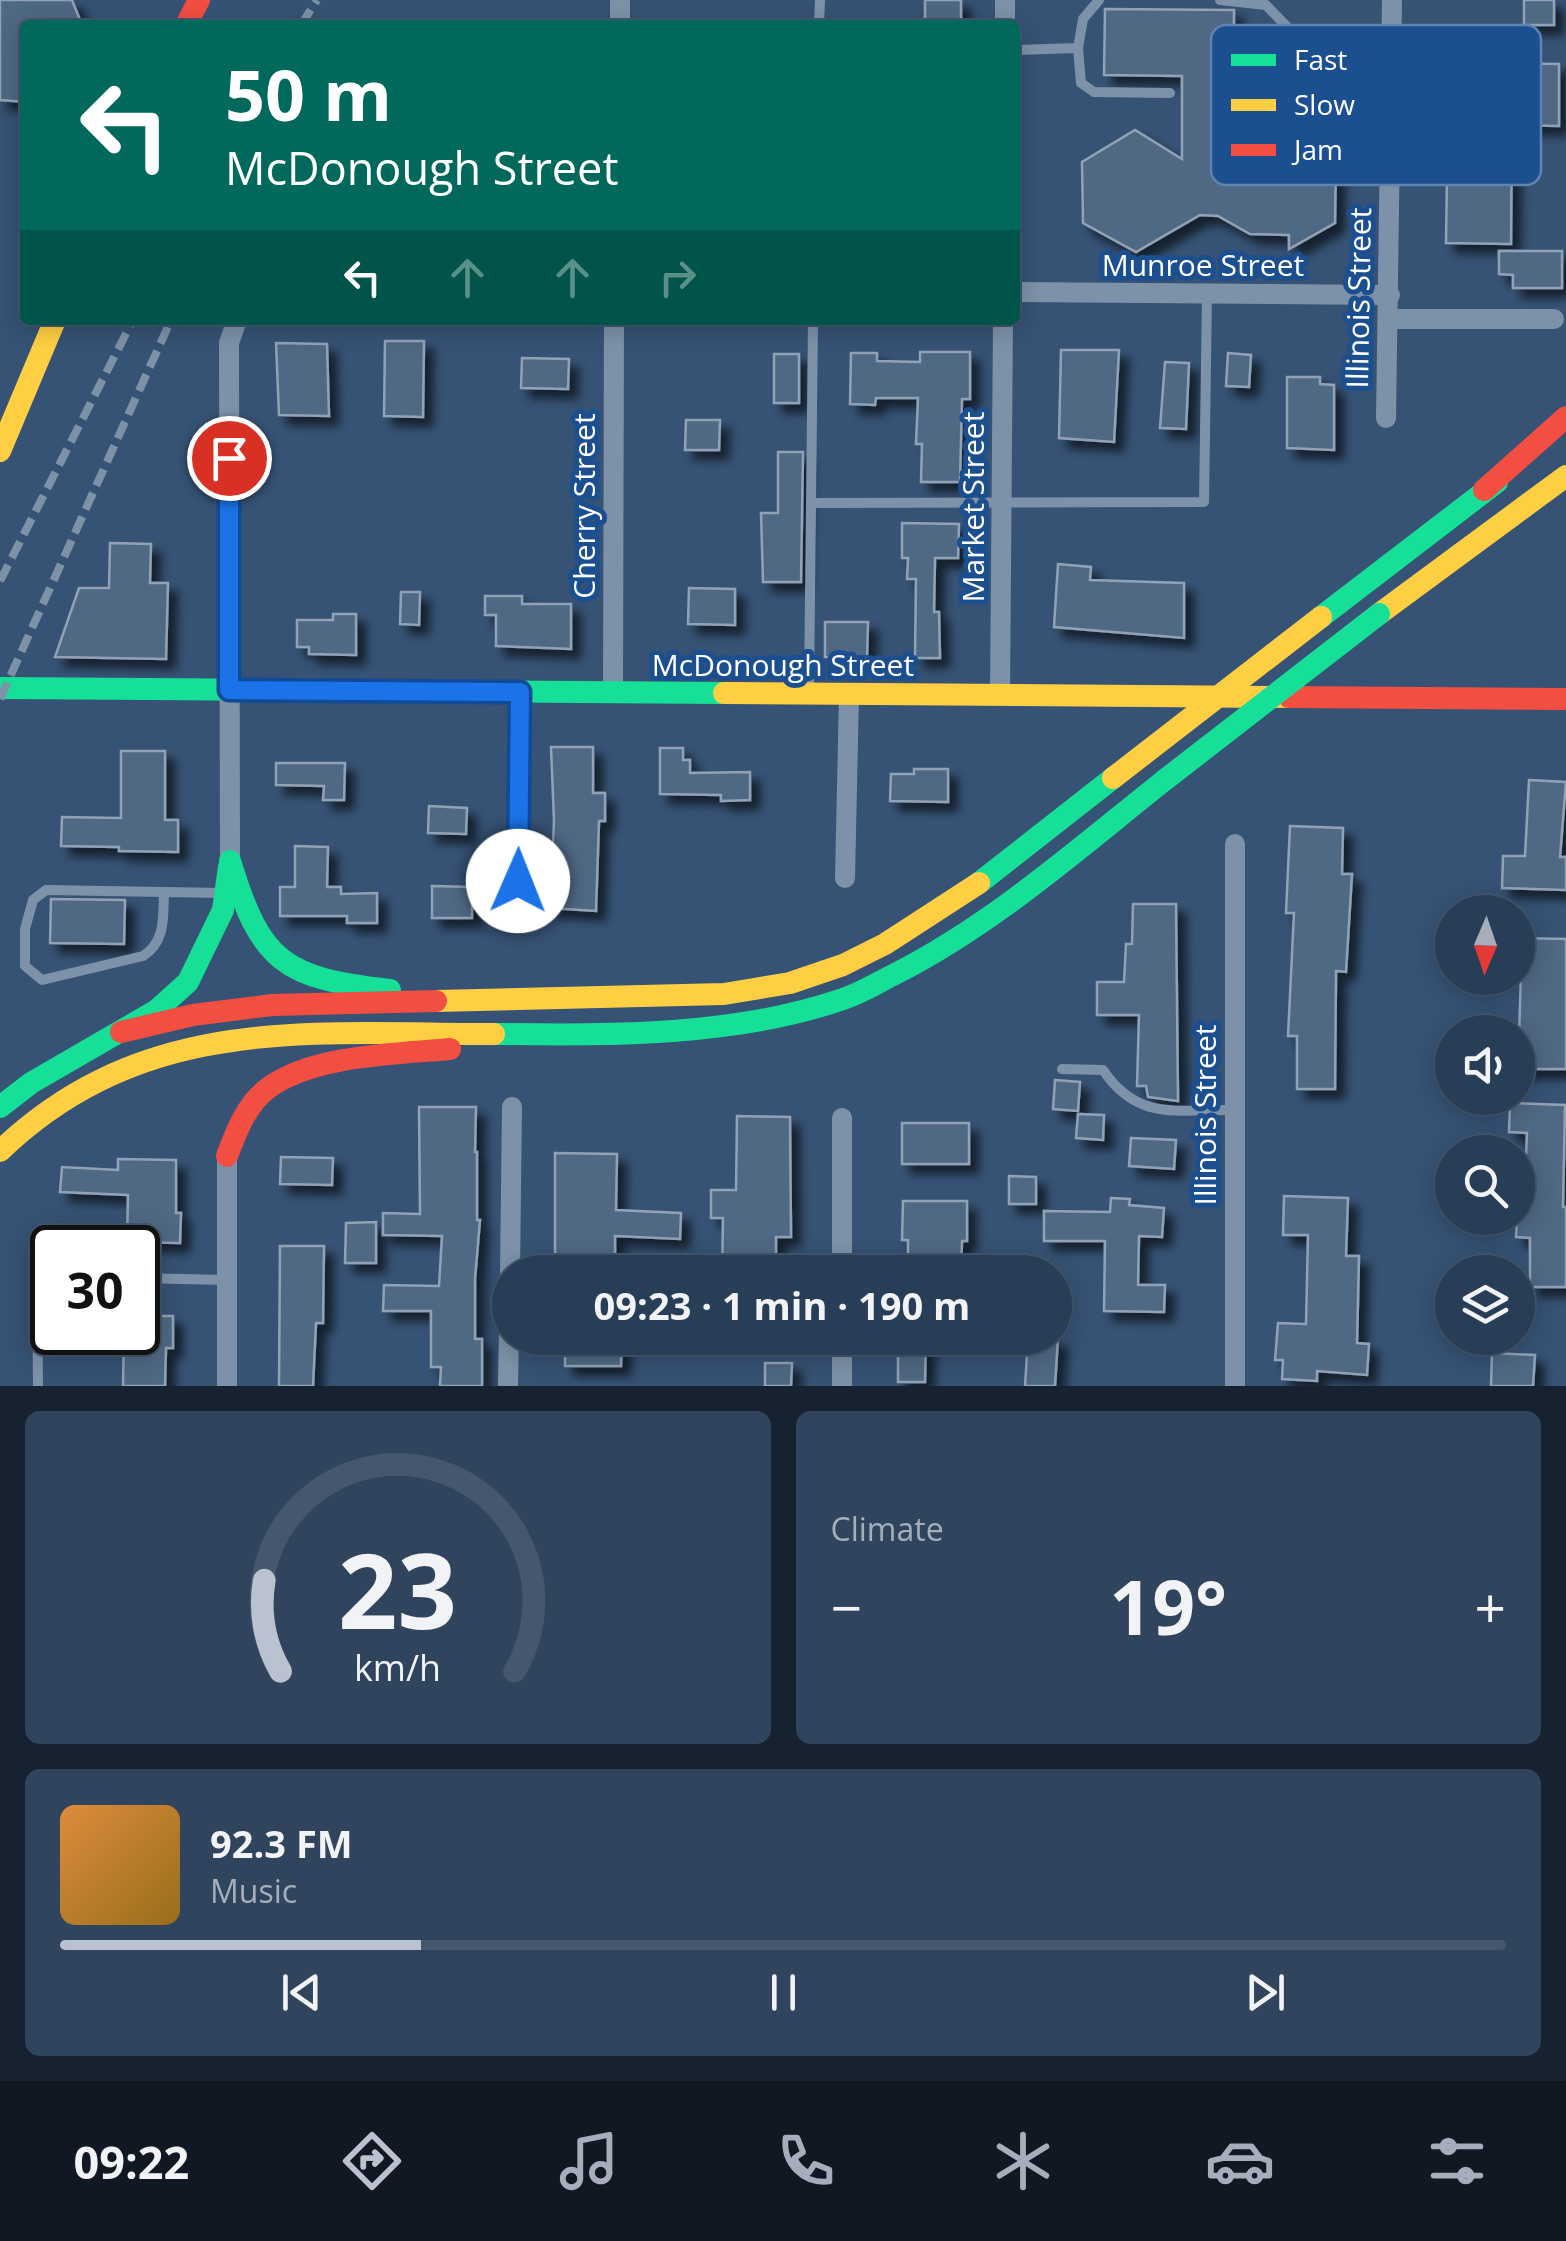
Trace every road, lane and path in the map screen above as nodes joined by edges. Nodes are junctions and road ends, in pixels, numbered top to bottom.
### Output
1 (1099, 0) edge
2 (1220, 0) edge
3 (1286, 25) edge
4 (1078, 48) junction
5 (1020, 50) edge
6 (1170, 94) dead end
7 (1391, 185) edge
8 (1020, 292) edge
9 (1207, 294) junction
10 (1390, 295) junction
11 (1389, 318) junction
12 (1554, 319) dead end
13 (52, 325) edge
14 (236, 325) edge
15 (614, 325) edge
16 (813, 325) edge
17 (1003, 325) edge
18 (1566, 417) edge
19 (1386, 418) dead end
20 (1566, 438) edge
21 (0, 451) edge
22 (1566, 476) edge
23 (1484, 490) junction
24 (1002, 502) junction
25 (811, 503) junction
26 (0, 688) edge
27 (229, 690) junction
28 (520, 692) junction
29 (613, 692) junction
30 (809, 694) junction
31 (848, 694) junction
32 (1000, 695) junction
33 (1566, 699) edge
34 (1235, 844) dead end
35 (230, 860) junction
36 (845, 878) dead end
37 (164, 892) junction
38 (225, 893) junction
39 (518, 919) dead end
40 (534, 1000) junction
41 (670, 1029) junction
42 (121, 1032) junction
43 (1062, 1069) dead end
44 (0, 1107) edge
45 (512, 1107) dead end
46 (1233, 1110) junction
47 (842, 1118) dead end
48 (0, 1151) edge
49 (227, 1156) joint
50 (510, 1255) edge
51 (842, 1255) edge
52 (160, 1278) edge
53 (227, 1280) junction
54 (38, 1355) edge
55 (509, 1355) edge
56 (842, 1355) edge
57 (38, 1386) edge
58 (227, 1386) edge
59 (508, 1386) edge
60 (842, 1386) edge
61 (1234, 1386) edge

1 - 4 lane
2 - 3 lane
4 - 5 lane
4 - 6 lane
7 - 10 street, Illinois Street
8 - 9 street, Munroe Street
9 - 10 street, Munroe Street
9 - 24 lane
10 - 11 street, Illinois Street
11 - 12 street
11 - 19 street, Illinois Street
13 - 21 main road
14 - 27 street
15 - 29 street, Cherry Street
16 - 25 lane
17 - 24 street, Market Street
18 - 23 main road
20 - 23 main road
22 - 41 main road, bridge
23 - 40 main road, bridge
24 - 25 lane
24 - 32 street, Market Street
25 - 30 lane
26 - 27 main road, McDonough Street
27 - 28 main road, McDonough Street
27 - 35 street
28 - 29 main road, McDonough Street
28 - 39 street
29 - 30 main road, McDonough Street
30 - 31 main road, McDonough Street
31 - 32 main road, McDonough Street
31 - 36 street
32 - 33 main road, McDonough Street
34 - 46 street, Illinois Street
35 - 38 main road
35 - 40 main road
37 - 37 lane
37 - 38 lane
38 - 42 main road
40 - 42 main road
41 - 48 main road
41 - 49 main road
42 - 44 main road
43 - 46 lane
45 - 50 street
46 - 61 street, Illinois Street
47 - 51 street
49 - 53 street
52 - 53 lane
53 - 58 street
54 - 57 lane
55 - 59 street
56 - 60 street

